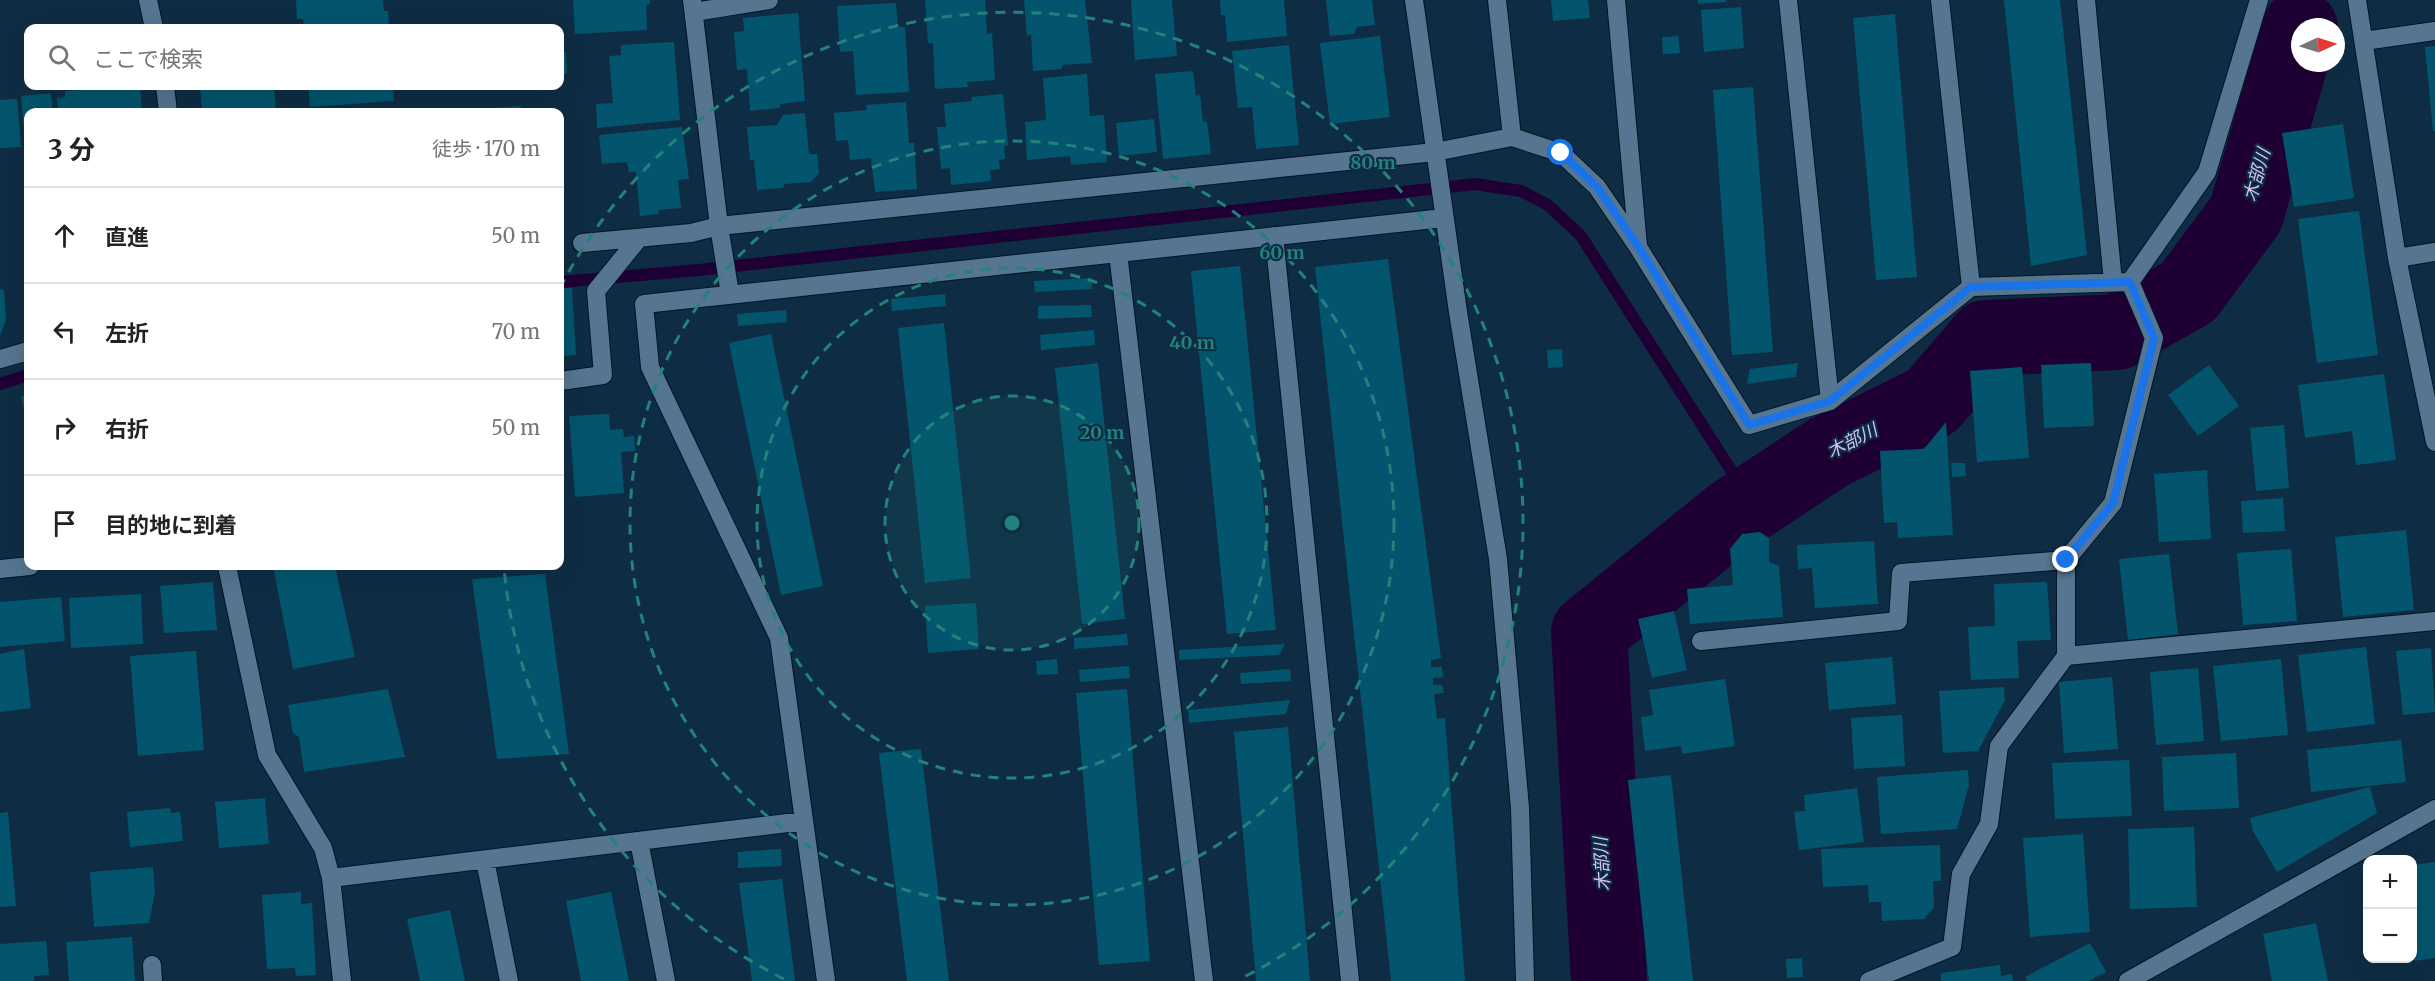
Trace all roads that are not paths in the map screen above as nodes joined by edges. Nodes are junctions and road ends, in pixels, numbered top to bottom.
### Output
1 (148, 0) edge
2 (769, 0) edge
3 (1414, 0) edge
4 (1497, 0) edge
5 (1616, 0) edge
6 (1788, 0) edge
7 (1940, 0) edge
8 (2086, 0) edge
9 (2357, 0) edge
10 (2257, 2) edge
11 (693, 6) edge
12 (153, 24) edge
13 (2435, 31) edge
14 (2364, 41) junction
15 (165, 90) edge
16 (168, 108) edge
17 (1512, 137) junction
18 (1435, 152) junction
19 (1444, 218) junction
20 (719, 226) junction
21 (1274, 236) junction
22 (639, 238) junction
23 (582, 243) dead end
24 (1638, 246) junction
25 (2435, 252) edge
26 (1118, 253) junction
27 (2397, 258) junction
28 (2121, 282) junction
29 (1971, 287) junction
30 (730, 294) junction
31 (24, 352) edge
32 (0, 359) edge
33 (564, 380) edge
34 (1830, 401) junction
35 (2435, 442) edge
36 (2066, 560) junction
37 (24, 567) edge
38 (0, 569) edge
39 (228, 570) edge
40 (2435, 621) edge
41 (1701, 641) dead end
42 (2066, 657) junction
43 (2435, 809) edge
44 (804, 821) junction
45 (639, 841) junction
46 (485, 860) junction
47 (331, 878) junction
48 (342, 981) edge
49 (509, 981) edge
50 (666, 981) edge
51 (826, 981) edge
52 (1204, 981) edge
53 (1350, 981) edge
54 (1525, 981) edge
55 (1869, 981) edge
56 (2128, 981) edge

1 - 12 street
2 - 11 street
3 - 18 street
4 - 17 street
5 - 24 street
6 - 34 street
7 - 29 street
8 - 28 street
9 - 14 street
10 - 28 street
11 - 20 street
13 - 14 street
14 - 27 street
15 - 16 street
17 - 18 street
17 - 24 street
18 - 19 street
18 - 20 street
19 - 21 street
19 - 54 street
20 - 22 street
20 - 30 street
21 - 26 street
21 - 53 street
22 - 23 street
22 - 33 street
24 - 34 street
25 - 27 street
26 - 30 street
26 - 52 street
27 - 35 street
28 - 29 street
28 - 36 street
29 - 34 street
30 - 44 street
31 - 32 street
36 - 41 street
36 - 42 street
37 - 38 street
39 - 47 street
40 - 42 street
42 - 55 street
43 - 56 street
44 - 45 street
44 - 51 street
45 - 46 street
45 - 50 street
46 - 47 street
46 - 49 street
47 - 48 street

